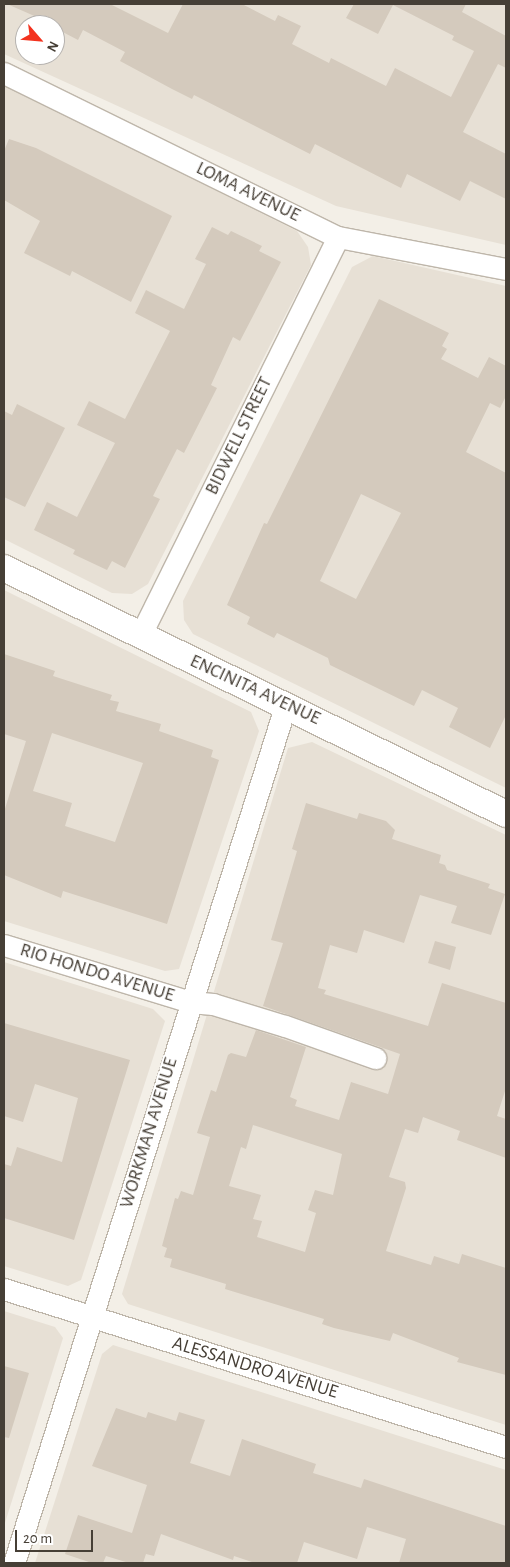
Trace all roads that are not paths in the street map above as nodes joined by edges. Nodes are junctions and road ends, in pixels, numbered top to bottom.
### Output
1 (4, 73) edge
2 (338, 237) junction
3 (506, 269) edge
4 (4, 568) edge
5 (140, 636) junction
6 (286, 704) junction
7 (506, 814) edge
8 (4, 945) edge
9 (190, 1002) junction
10 (375, 1058) dead end
11 (4, 1289) edge
12 (92, 1316) junction
13 (506, 1447) edge
14 (14, 1563) edge

1 - 2 street, LOMA AVENUE
2 - 3 street, LOMA AVENUE
2 - 5 street, BIDWELL STREET
4 - 5 street, ENCINITA AVENUE
5 - 6 street, ENCINITA AVENUE
6 - 7 street, ENCINITA AVENUE
6 - 9 street, WORKMAN AVENUE
8 - 9 street, RIO HONDO AVENUE
9 - 10 street, RIO HONDO AVENUE
9 - 12 street, WORKMAN AVENUE
11 - 12 street, ALESSANDRO AVENUE
12 - 13 street, ALESSANDRO AVENUE
12 - 14 street, WORKMAN AVENUE

